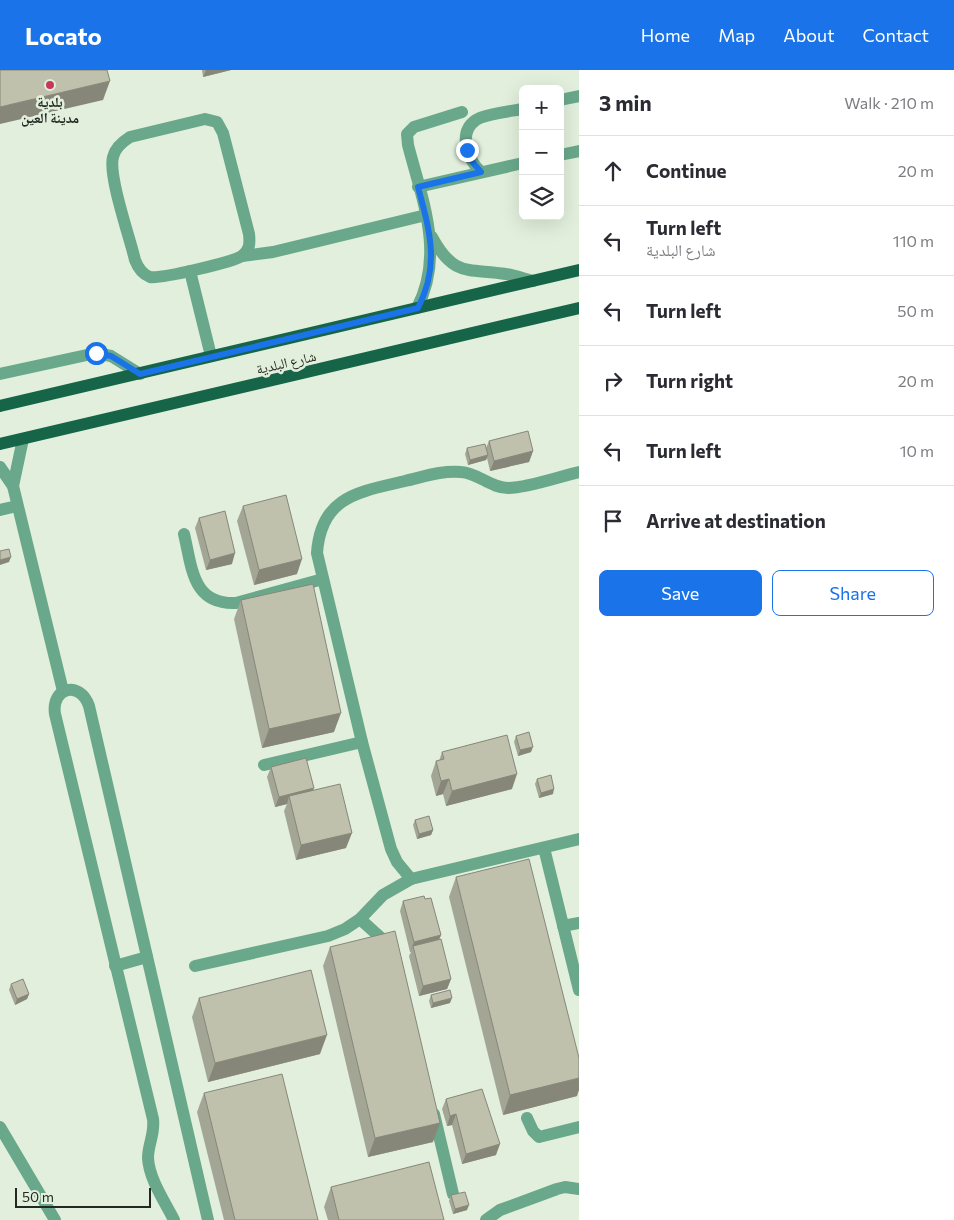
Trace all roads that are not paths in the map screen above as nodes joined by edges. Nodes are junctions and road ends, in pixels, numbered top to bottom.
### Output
1 (579, 96) edge
2 (564, 99) edge
3 (519, 110) edge
4 (462, 112) dead end
5 (579, 151) edge
6 (564, 154) edge
7 (519, 164) edge
8 (481, 172) junction
9 (418, 187) junction
10 (426, 215) junction
11 (431, 235) junction
12 (242, 256) junction
13 (579, 270) edge
14 (190, 271) junction
15 (532, 281) junction
16 (418, 308) junction
17 (579, 308) edge
18 (211, 356) junction
19 (0, 374) edge
20 (140, 374) junction
21 (0, 406) edge
22 (23, 439) junction
23 (0, 444) edge
24 (0, 467) edge
25 (579, 472) edge
26 (13, 486) junction
27 (17, 506) junction
28 (0, 510) edge
29 (184, 534) dead end
30 (323, 579) junction
31 (63, 692) junction
32 (362, 742) junction
33 (264, 765) dead end
34 (579, 839) edge
35 (544, 848) junction
36 (411, 879) junction
37 (360, 919) junction
38 (579, 922) edge
39 (563, 926) junction
40 (147, 957) junction
41 (396, 958) edge
42 (115, 966) junction
43 (195, 966) dead end
44 (579, 990) edge
45 (430, 1098) edge
46 (527, 1118) dead end
47 (0, 1127) edge
48 (579, 1127) edge
49 (579, 1189) edge
50 (453, 1194) edge
51 (55, 1220) edge
52 (174, 1220) edge
53 (208, 1220) edge
54 (486, 1220) edge

1 - 2 lane
3 - 8 lane
4 - 9 lane
5 - 6 lane
7 - 8 lane
8 - 9 lane
9 - 10 lane
10 - 11 lane
10 - 12 lane
11 - 15 lane
11 - 16 lane
12 - 14 lane
12 - 14 lane
13 - 15 main road, شارع البلدية
14 - 18 lane
15 - 16 main road, شارع البلدية
16 - 18 main road, شارع البلدية
17 - 22 main road, شارع البلدية
18 - 20 main road, شارع البلدية
19 - 20 lane
20 - 21 main road, شارع البلدية
22 - 23 main road, شارع البلدية
22 - 26 lane
24 - 26 lane
25 - 30 lane
26 - 27 lane
27 - 28 lane
27 - 31 lane
29 - 30 lane
30 - 32 lane
31 - 40 lane
31 - 42 lane
32 - 33 lane
32 - 36 lane
34 - 35 lane
35 - 36 lane
35 - 39 lane
36 - 37 lane
37 - 41 lane
37 - 43 lane
38 - 39 lane
39 - 44 lane
40 - 42 lane
40 - 53 lane
42 - 52 lane
45 - 50 lane
46 - 48 lane
47 - 51 lane
49 - 54 lane

